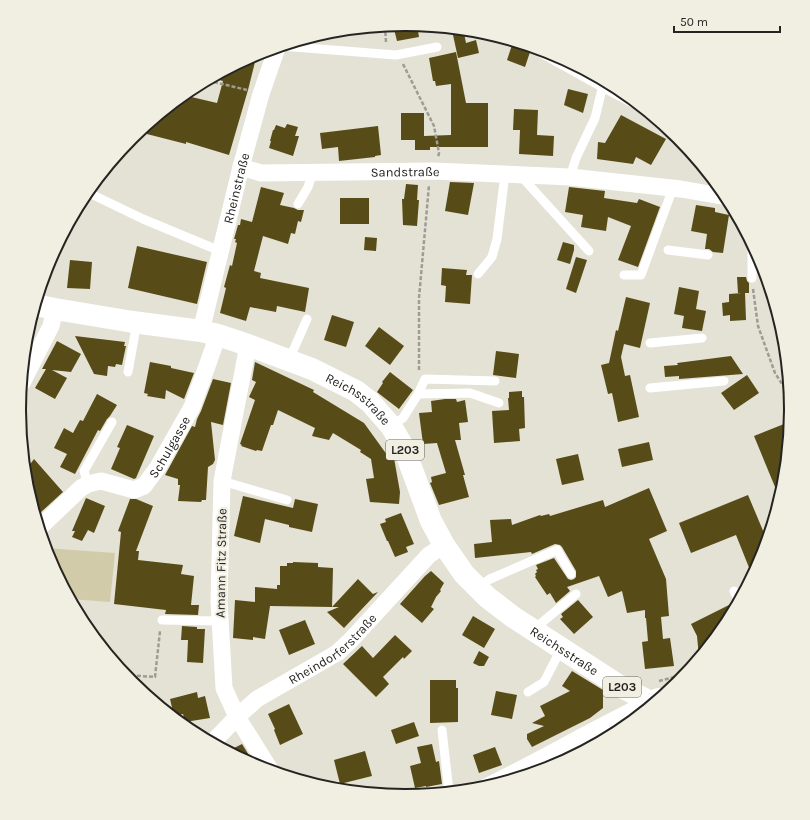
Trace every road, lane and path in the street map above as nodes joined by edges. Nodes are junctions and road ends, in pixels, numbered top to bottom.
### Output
1 (386, 32) edge
2 (296, 47) edge
3 (437, 47) dead end
4 (392, 54) junction
5 (274, 55) edge
6 (215, 82) edge
7 (602, 87) edge
8 (261, 94) junction
9 (438, 158) dead end
10 (241, 168) junction
11 (313, 172) junction
12 (512, 174) junction
13 (570, 177) junction
14 (429, 180) dead end
15 (672, 188) junction
16 (93, 195) edge
17 (718, 196) edge
18 (298, 204) dead end
19 (668, 250) dead end
20 (220, 251) junction
21 (589, 251) dead end
22 (708, 255) dead end
23 (752, 258) edge
24 (478, 274) dead end
25 (624, 275) dead end
26 (752, 278) joint
27 (45, 307) edge
28 (307, 319) dead end
29 (137, 322) junction
30 (209, 333) junction
31 (702, 338) dead end
32 (650, 343) dead end
33 (248, 345) junction
34 (289, 360) junction
35 (28, 370) edge
36 (128, 372) dead end
37 (495, 381) dead end
38 (724, 381) dead end
39 (783, 385) edge
40 (650, 388) dead end
41 (418, 394) junction
42 (500, 404) dead end
43 (112, 422) dead end
44 (391, 426) junction
45 (222, 481) junction
46 (88, 484) junction
47 (287, 500) dead end
48 (44, 524) edge
49 (444, 545) junction
50 (570, 574) dead end
51 (478, 587) junction
52 (734, 592) dead end
53 (576, 594) dead end
54 (736, 595) edge
55 (162, 620) joint
56 (220, 621) junction
57 (533, 630) junction
58 (561, 649) junction
59 (135, 676) edge
60 (674, 676) edge
61 (528, 692) dead end
62 (654, 694) edge
63 (237, 717) junction
64 (442, 730) dead end
65 (216, 738) edge
66 (265, 762) edge
67 (517, 772) edge
68 (448, 786) edge

1 - 4 path
2 - 4 lane
3 - 4 lane
4 - 9 path
5 - 8 street, Rheinstraße
6 - 8 path
7 - 13 lane
8 - 10 street, Rheinstraße
10 - 11 street, Sandstraße
10 - 20 street, Rheinstraße
11 - 12 street, Sandstraße
11 - 18 lane
12 - 13 street, Sandstraße
12 - 21 lane
12 - 24 lane
13 - 15 street, Sandstraße
14 - 41 path
15 - 17 street, Sandstraße
15 - 25 lane
16 - 20 lane
19 - 22 lane
20 - 30 street, Rheinstraße
23 - 26 lane
26 - 39 path
27 - 29 main road, Reichsstraße / L203
27 - 35 street
28 - 34 lane
29 - 30 main road, Reichsstraße / L203
29 - 36 lane
30 - 33 main road, Reichsstraße / L203
30 - 46 street, Schulgasse
31 - 32 lane
33 - 34 main road, Reichsstraße / L203
33 - 45 street, Amann Fitz Straße
34 - 44 main road, Reichsstraße / L203
37 - 41 lane
38 - 40 lane
41 - 42 lane
41 - 44 lane
43 - 46 lane
44 - 49 main road, Reichsstraße / L203
45 - 47 lane
45 - 56 street, Amann Fitz Straße
46 - 48 street
49 - 51 main road, Reichsstraße / L203
49 - 63 street, Rheindorferstraße
50 - 51 lane
51 - 57 main road, Reichsstraße / L203
52 - 54 lane
53 - 57 lane
55 - 56 lane
55 - 59 path
56 - 63 street, Amann Fitz Straße
57 - 58 main road, Reichsstraße / L203
58 - 61 lane
58 - 62 main road, Reichsstraße / L203
60 - 62 path
62 - 67 street
63 - 65 street, Rheindorferstraße
63 - 66 street, Amann Fitz Straße
64 - 68 lane

